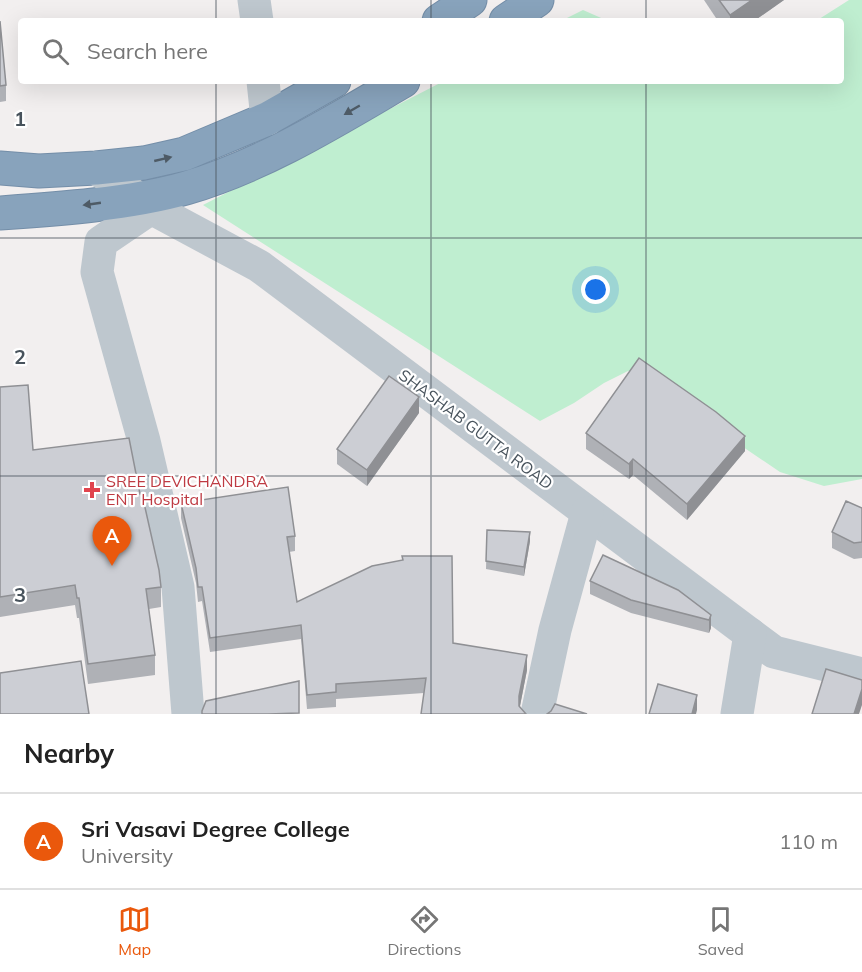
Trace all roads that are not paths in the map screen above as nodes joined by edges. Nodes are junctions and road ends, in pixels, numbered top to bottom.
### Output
1 (254, 0) edge
2 (470, 0) edge
3 (537, 0) edge
4 (257, 18) edge
5 (443, 18) edge
6 (510, 18) edge
7 (263, 84) edge
8 (329, 84) edge
9 (398, 84) edge
10 (267, 119) junction
11 (0, 168) edge
12 (96, 168) junction
13 (145, 203) junction
14 (0, 213) edge
15 (587, 513) junction
16 (750, 634) junction
17 (862, 674) edge
18 (188, 714) edge
19 (537, 714) edge
20 (737, 714) edge

1 - 4 street
2 - 5 highway
3 - 6 highway
7 - 10 street
8 - 10 highway
9 -> 13 highway
12 -> 10 highway
11 - 12 highway
12 - 13 street, SHASHAB GUTTA ROAD
13 -> 14 highway
13 - 15 street, SHASHAB GUTTA ROAD
13 - 18 street
15 - 16 street, SHASHAB GUTTA ROAD
15 - 19 street
16 - 17 street, SHASHAB GUTTA ROAD
16 - 20 street

